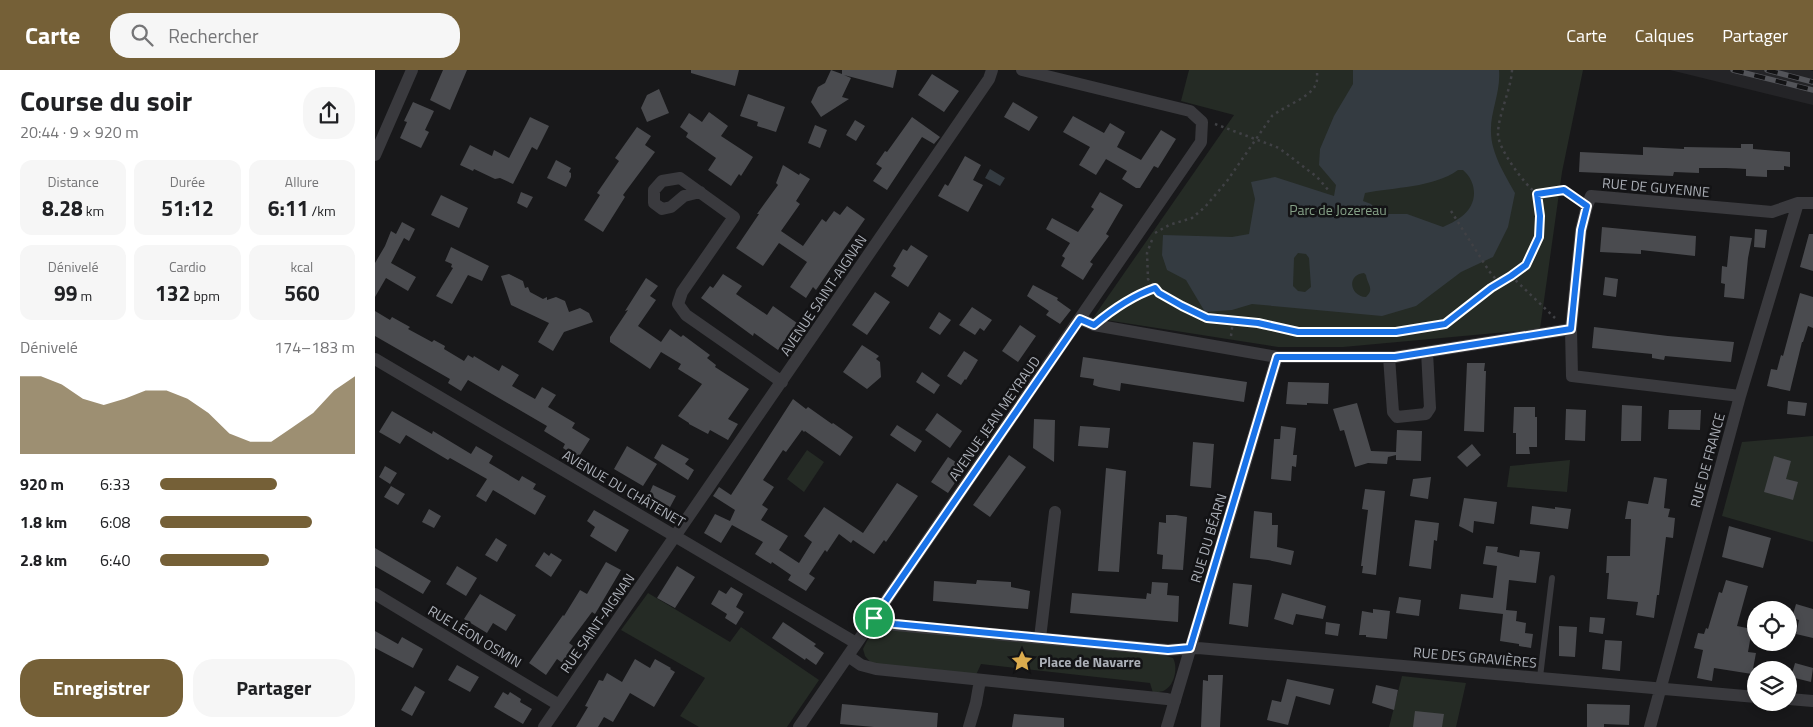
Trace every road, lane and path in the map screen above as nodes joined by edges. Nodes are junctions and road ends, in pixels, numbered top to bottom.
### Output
1 (411, 70) edge
2 (992, 70) edge
3 (1022, 70) edge
4 (1317, 70) edge
5 (1512, 70) edge
6 (1202, 122) junction
7 (1255, 139) junction
8 (375, 155) edge
9 (700, 192) dead end
10 (1330, 192) dead end
11 (1537, 194) junction
12 (1798, 203) junction
13 (1813, 204) edge
14 (1587, 206) junction
15 (1452, 212) dead end
16 (1511, 276) junction
17 (1499, 283) junction
18 (1155, 288) junction
19 (1080, 319) junction
20 (1094, 325) junction
21 (1571, 329) junction
22 (1427, 352) junction
23 (1277, 357) junction
24 (1389, 357) junction
25 (375, 359) edge
26 (782, 382) junction
27 (1740, 396) junction
28 (1055, 512) dead end
29 (675, 536) junction
30 (1552, 578) dead end
31 (375, 594) edge
32 (874, 618) junction
33 (1041, 638) junction
34 (856, 643) junction
35 (1190, 648) junction
36 (848, 656) junction
37 (1540, 677) junction
38 (980, 680) junction
39 (1660, 688) junction
40 (1747, 696) edge
41 (1797, 700) edge
42 (1175, 701) junction
43 (1813, 701) edge
44 (559, 705) junction
45 (544, 727) edge
46 (799, 727) edge
47 (969, 727) edge
48 (1167, 727) edge
49 (1650, 727) edge

1 - 8 street
2 - 26 street, AVENUE SAINT-AIGNAN
3 - 6 street
4 - 7 path
5 - 11 path
6 - 7 path
6 - 19 street, AVENUE JEAN MEYRAUD
7 - 10 path
7 - 18 path
9 - 26 street
11 - 14 path
11 - 16 path
12 - 13 street
12 - 14 street, RUE DE GUYENNE
12 - 27 street, RUE DE FRANCE
14 - 21 street
15 - 17 path
16 - 17 path
16 - 21 path
17 - 18 path
18 - 20 path
19 - 20 street
19 - 32 street, AVENUE JEAN MEYRAUD
20 - 23 street
21 - 22 street
21 - 27 street
22 - 24 street
22 - 24 street
23 - 24 street
23 - 35 street, RUE DU BÉARN
25 - 29 street, AVENUE DU CHÂTENET
26 - 29 street, AVENUE SAINT-AIGNAN
27 - 39 street, RUE DE FRANCE
28 - 33 street
29 - 34 street, AVENUE DU CHÂTENET
29 - 44 street, RUE SAINT-AIGNAN
30 - 37 lane
31 - 44 street, RUE LÉON OSMIN
32 - 33 street
32 - 34 street, AVENUE JEAN MEYRAUD
33 - 35 street
34 - 36 street, AVENUE JEAN MEYRAUD
35 - 37 street, RUE DES GRAVIÈRES
35 - 42 street, RUE DU BÉARN
36 - 38 street
36 - 46 street, AVENUE JEAN MEYRAUD
37 - 39 street, RUE DES GRAVIÈRES
38 - 42 street
38 - 47 street
39 - 40 street, RUE DES GRAVIÈRES
39 - 49 street, RUE DE FRANCE
41 - 43 street
42 - 48 street, RUE DU BÉARN
44 - 45 street, RUE SAINT-AIGNAN

